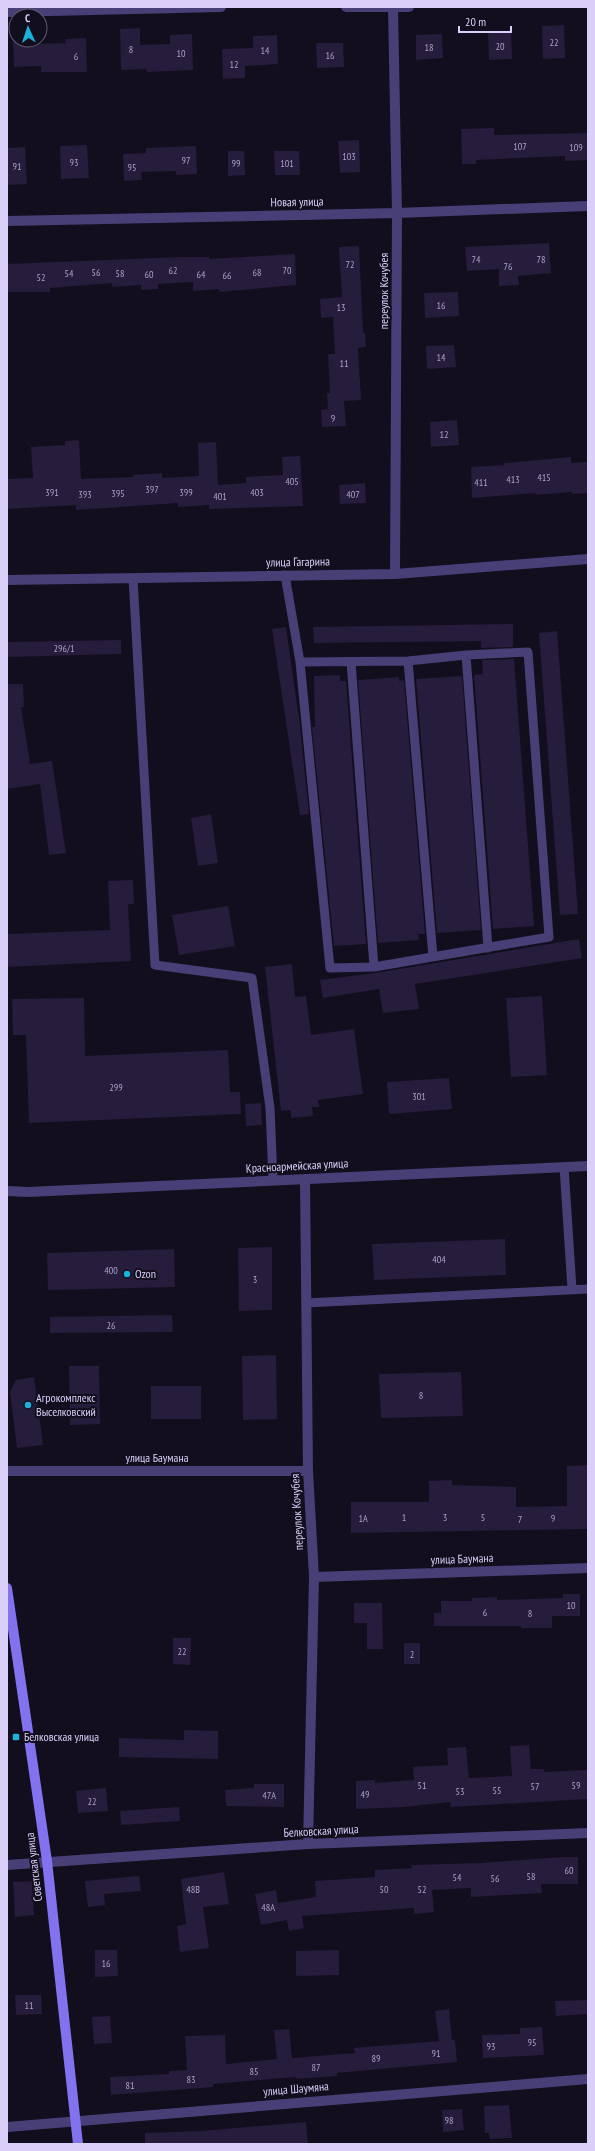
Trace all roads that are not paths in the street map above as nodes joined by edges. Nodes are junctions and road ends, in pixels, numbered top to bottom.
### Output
1 (221, 7) edge
2 (346, 7) edge
3 (409, 7) edge
4 (112, 8) edge
5 (393, 8) junction
6 (7, 12) edge
7 (588, 206) edge
8 (397, 213) junction
9 (7, 221) edge
10 (588, 559) edge
11 (395, 574) junction
12 (285, 575) junction
13 (133, 578) junction
14 (7, 580) edge
15 (466, 655) junction
16 (408, 661) junction
17 (300, 662) junction
18 (351, 662) junction
19 (488, 948) junction
20 (433, 957) junction
21 (374, 966) junction
22 (588, 1166) edge
23 (564, 1168) junction
24 (305, 1179) junction
25 (273, 1180) junction
26 (7, 1191) edge
27 (572, 1289) junction
28 (588, 1289) edge
29 (306, 1303) junction
30 (7, 1471) edge
31 (308, 1471) junction
32 (588, 1568) edge
33 (314, 1577) junction
34 (7, 1588) edge
35 (588, 1833) edge
36 (308, 1844) junction
37 (47, 1861) junction
38 (7, 1865) edge
39 (588, 2078) edge
40 (75, 2120) junction
41 (7, 2127) edge
42 (78, 2144) edge

1 - 4 street
2 - 5 street
3 - 5 street
4 - 6 street
5 - 8 street, переулок Кочубея
7 - 8 street, Новая улица
8 - 9 street, Новая улица
8 - 11 street, переулок Кочубея
10 - 11 street, улица Гагарина
11 - 12 street, улица Гагарина
12 - 13 street, улица Гагарина
12 - 17 lane
13 - 14 street, улица Гагарина
13 - 25 lane
15 - 16 lane
15 - 19 lane
15 - 19 lane
16 - 18 lane
16 - 20 lane
17 - 18 lane
17 - 21 lane
18 - 21 lane
19 - 20 lane
20 - 21 lane
22 - 23 street, Красноармейская улица
23 - 24 street, Красноармейская улица
23 - 27 lane
24 - 25 street, Красноармейская улица
24 - 29 street, переулок Кочубея
25 - 26 street, Красноармейская улица
27 - 28 lane
27 - 29 lane
29 - 31 street, переулок Кочубея
30 - 31 street, улица Баумана
31 - 33 street, переулок Кочубея
32 - 33 street, улица Баумана
33 - 36 street, переулок Кочубея
34 - 37 street, Советская улица
35 - 36 street, Белковская улица
36 - 37 street, Белковская улица
37 - 38 street, Белковская улица
37 - 40 street, Советская улица
39 - 40 street, улица Шаумяна
40 - 41 street, улица Шаумяна
40 - 42 street, Советская улица

